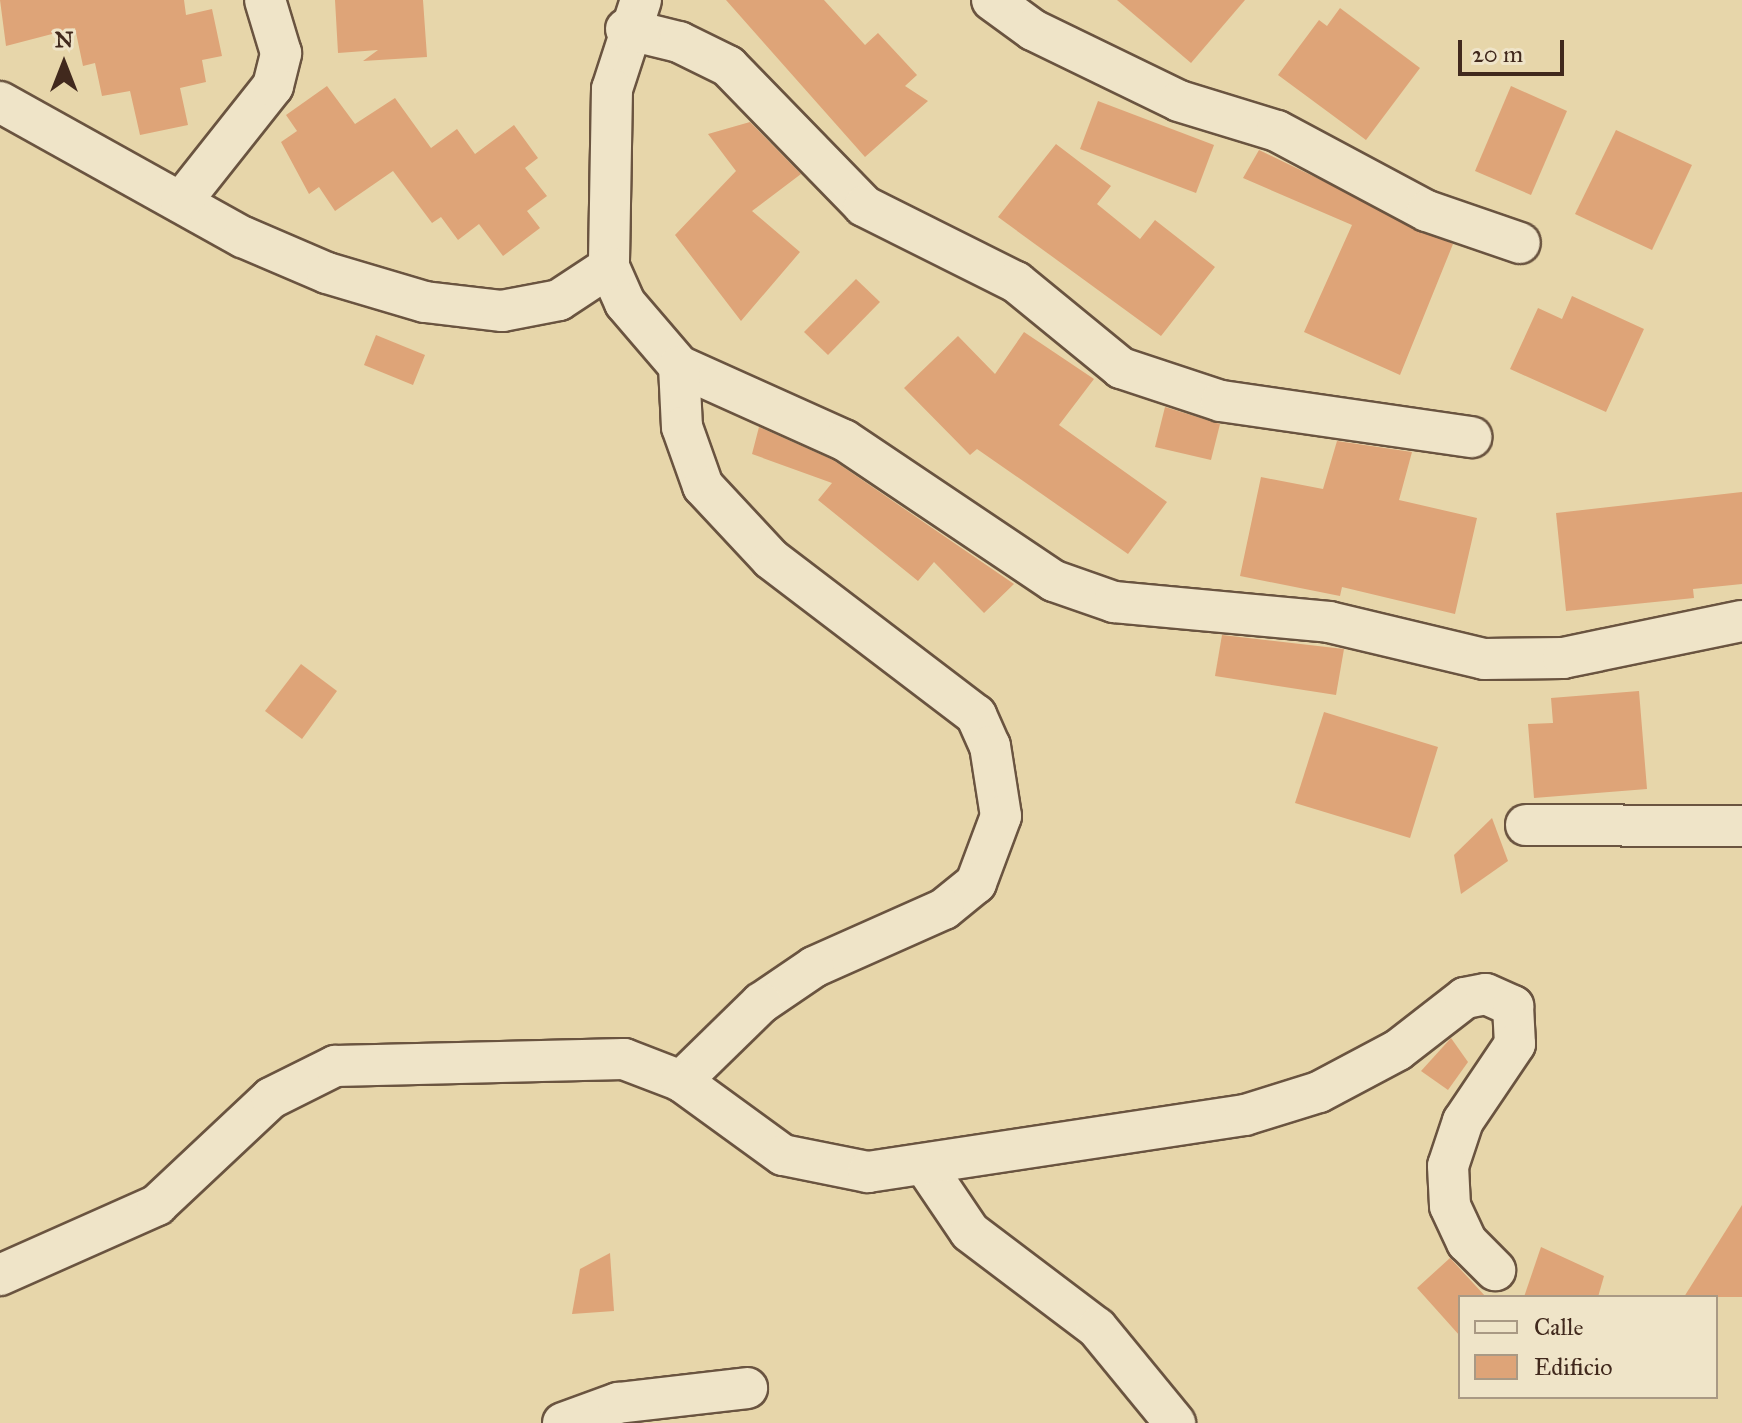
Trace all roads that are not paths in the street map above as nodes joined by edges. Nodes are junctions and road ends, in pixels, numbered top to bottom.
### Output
1 (265, 0) edge
2 (992, 0) edge
3 (633, 15) edge
4 (0, 102) edge
5 (181, 202) junction
6 (1520, 243) dead end
7 (609, 267) junction
8 (679, 366) junction
9 (1471, 437) dead end
10 (1742, 621) edge
11 (1526, 825) dead end
12 (1742, 826) edge
13 (681, 1081) junction
14 (926, 1167) junction
15 (1495, 1270) dead end
16 (0, 1275) edge
17 (747, 1388) dead end
18 (563, 1423) edge
19 (1175, 1423) edge

1 - 5 street
2 - 6 street
3 - 7 street
3 - 9 street
4 - 5 street
5 - 7 street
7 - 8 street
8 - 10 street
8 - 13 street
11 - 12 street
13 - 14 street
13 - 16 street
14 - 15 street
14 - 19 street
17 - 18 street

